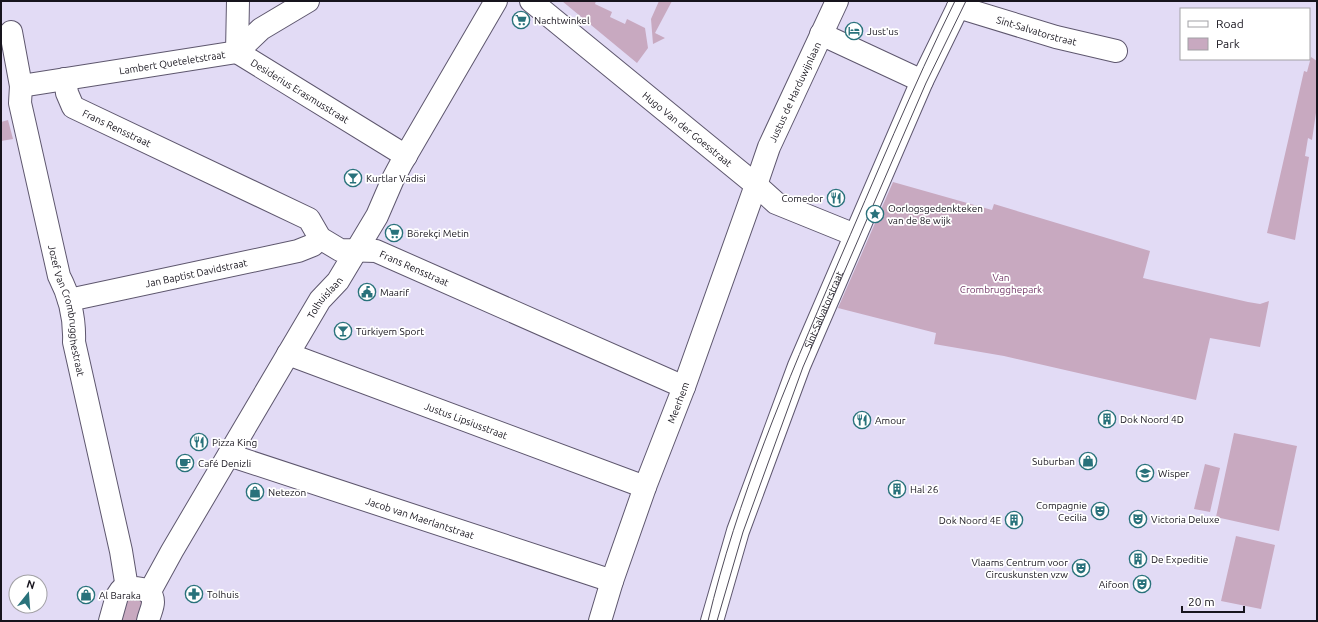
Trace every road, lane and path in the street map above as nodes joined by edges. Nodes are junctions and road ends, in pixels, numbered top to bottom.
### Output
1 (238, 1) edge
2 (308, 1) edge
3 (496, 1) edge
4 (531, 1) edge
5 (837, 1) edge
6 (959, 4) edge
7 (12, 32) dead end
8 (821, 34) junction
9 (1116, 51) dead end
10 (238, 52) junction
11 (65, 79) junction
12 (922, 81) junction
13 (21, 86) junction
14 (406, 156) junction
15 (756, 185) junction
16 (855, 236) junction
17 (320, 238) junction
18 (357, 250) junction
19 (69, 300) junction
20 (288, 354) junction
21 (684, 387) junction
22 (229, 455) junction
23 (645, 487) junction
24 (612, 581) junction
25 (127, 588) junction
26 (149, 593) junction
27 (110, 621) edge
28 (148, 621) edge
29 (600, 621) edge
30 (712, 621) edge

1 - 10 street
2 - 10 street, Lambert Queteletstraat
3 - 14 street, Tolhuislaan
4 - 15 street, Hugo Van der Goesstraat
5 - 8 street, Justus de Harduwijnlaan
6 - 9 street, Sint-Salvatorstraat
6 - 12 street, Sint-Salvatorstraat
7 - 13 street, Jozef Van Crombrugghestraat
8 - 12 street
8 - 15 street, Justus de Harduwijnlaan
10 - 11 street, Lambert Queteletstraat
10 - 14 street, Desiderius Erasmusstraat
11 - 13 street, Lambert Queteletstraat
11 - 17 street, Frans Rensstraat
12 - 16 street, Sint-Salvatorstraat
13 - 19 street, Jozef Van Crombrugghestraat
14 - 18 street, Tolhuislaan
15 - 16 street, Hugo Van der Goesstraat
15 - 21 street, Meerhem
16 - 30 street, Sint-Salvatorstraat
17 - 18 street, Frans Rensstraat
17 - 19 street, Jan Baptist Davidstraat
18 - 20 street, Tolhuislaan
18 - 21 street, Frans Rensstraat
19 - 25 street, Jozef Van Crombrugghestraat
20 - 22 street, Tolhuislaan
20 - 23 street, Justus Lipsiusstraat
21 - 23 street, Meerhem
22 - 24 street, Jacob van Maerlantstraat
22 - 26 street, Tolhuislaan
23 - 24 street, Meerhem
24 - 29 street, Meerhem
25 - 26 street
25 - 27 street
26 - 28 street

